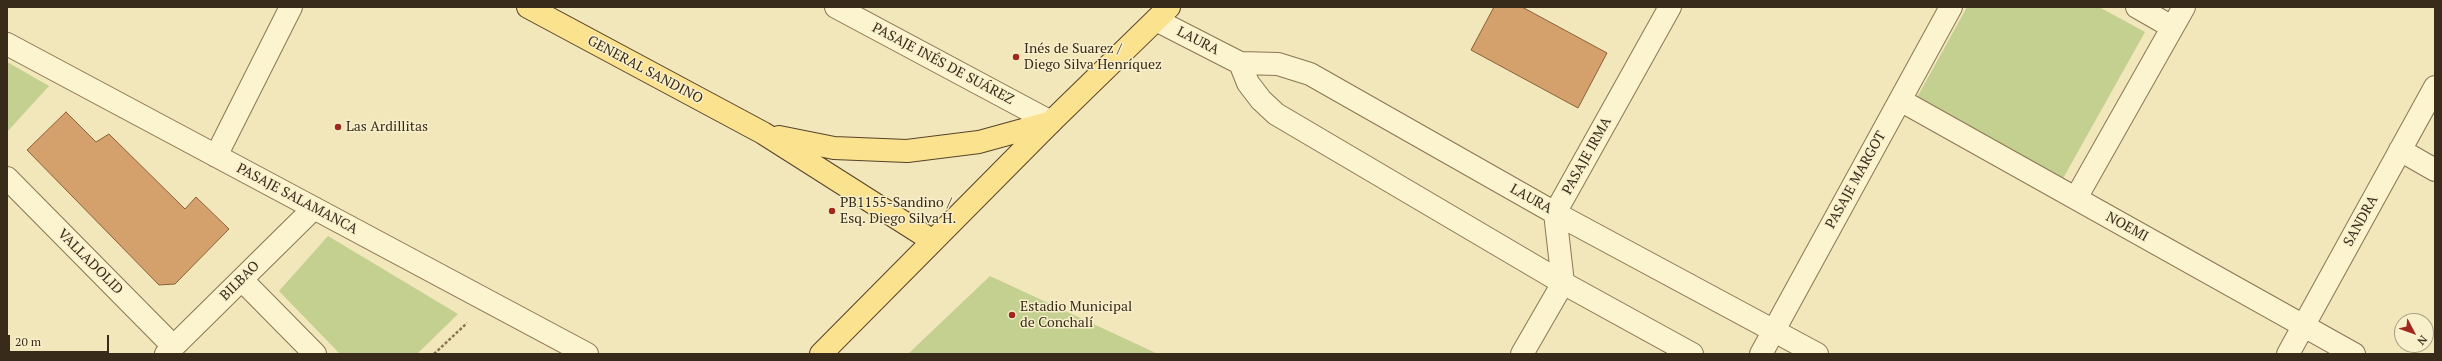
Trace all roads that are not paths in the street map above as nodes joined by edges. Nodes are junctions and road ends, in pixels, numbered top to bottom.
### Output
1 (291, 7) edge
2 (528, 7) edge
3 (836, 7) edge
4 (1951, 7) edge
5 (2137, 7) edge
6 (2184, 7) edge
7 (1664, 9) edge
8 (1162, 13) edge
9 (2172, 27) junction
10 (7, 44) edge
11 (1240, 63) junction
12 (2435, 87) edge
13 (1900, 100) junction
14 (1050, 122) junction
15 (762, 133) junction
16 (2400, 150) junction
17 (216, 156) junction
18 (2435, 170) edge
19 (7, 178) edge
20 (2076, 198) junction
21 (314, 208) junction
22 (1556, 213) junction
23 (933, 241) junction
24 (242, 280) junction
25 (1563, 282) junction
26 (2304, 326) junction
27 (1774, 330) junction
28 (170, 350) edge
29 (315, 354) edge
30 (587, 354) edge
31 (821, 354) edge
32 (1522, 354) edge
33 (1692, 354) edge
34 (1761, 354) edge
35 (1817, 354) edge
36 (2288, 354) edge
37 (2354, 354) edge

1 - 17 street
2 - 15 main road, GENERAL SANDINO
3 - 14 street, PASAJE INÉS DE SUÁREZ
4 - 13 street, PASAJE MARGOT
5 - 9 street
6 - 9 street
7 - 22 street, PASAJE IRMA
8 - 11 street, LAURA
8 - 14 main road
9 - 20 street
10 - 17 street, PASAJE SALAMANCA
11 - 22 street, LAURA
11 - 25 street
12 - 16 street, SANDRA
13 - 20 street, NOEMI
13 - 27 street, PASAJE MARGOT
14 - 15 main road, GENERAL SANDINO
14 - 23 main road
15 - 23 main road, GENERAL SANDINO
16 - 18 street
16 - 26 street, SANDRA
17 - 21 street, PASAJE SALAMANCA
19 - 28 street, VALLADOLID
20 - 26 street, NOEMI
21 - 24 street, BILBAO
21 - 30 street, PASAJE SALAMANCA
22 - 25 street
22 - 27 street, LAURA
23 - 31 main road
24 - 28 street, BILBAO
24 - 29 street
25 - 32 street
25 - 33 street
26 - 36 street, SANDRA
26 - 37 street, NOEMI
27 - 34 street, PASAJE MARGOT
27 - 35 street, LAURA

